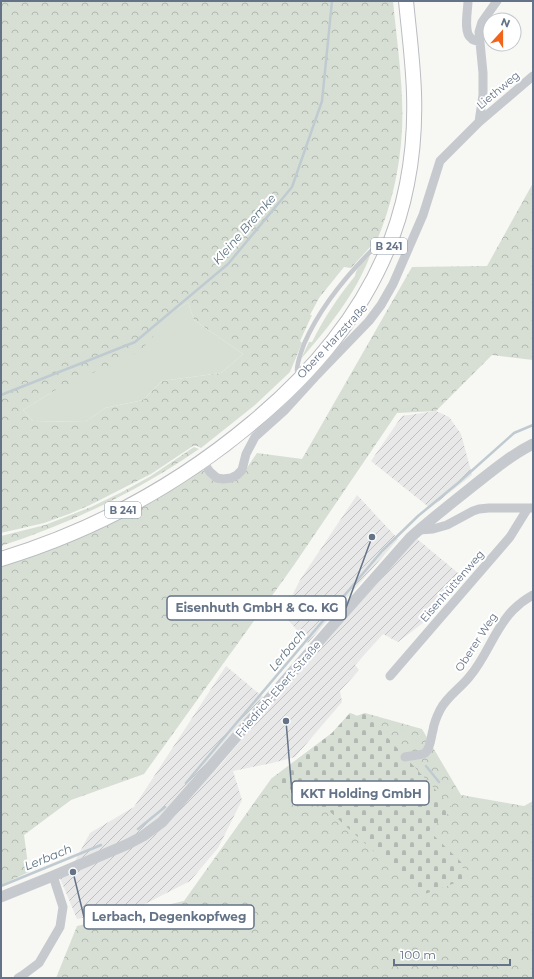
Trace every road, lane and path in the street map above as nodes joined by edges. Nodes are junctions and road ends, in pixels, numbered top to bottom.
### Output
1 (398, 1) edge
2 (406, 1) edge
3 (468, 1) edge
4 (497, 1) edge
5 (480, 41) junction
6 (533, 76) edge
7 (479, 122) junction
8 (379, 248) junction
9 (297, 371) junction
10 (533, 444) edge
11 (202, 462) junction
12 (530, 508) edge
13 (419, 530) junction
14 (1, 550) edge
15 (1, 559) edge
16 (533, 595) edge
17 (390, 676) dead end
18 (405, 757) dead end
19 (53, 876) junction
20 (1, 897) edge
21 (18, 978) edge

1 - 8 main road, B 241
2 - 11 main road, B 241
3 - 5 street
4 - 5 street
5 - 7 street
6 - 7 street, Liethweg
7 - 11 street, Obere Harzstraße
8 - 9 main road, B 241
8 - 9 lane
9 - 14 main road, B 241
10 - 13 street, Friedrich-Ebert-Straße
11 - 15 main road, B 241
12 - 13 street
12 - 17 street, Eisenhüttenweg
13 - 19 street, Friedrich-Ebert-Straße
16 - 18 street, Oberer Weg
19 - 20 street, Friedrich-Ebert-Straße
19 - 21 street

